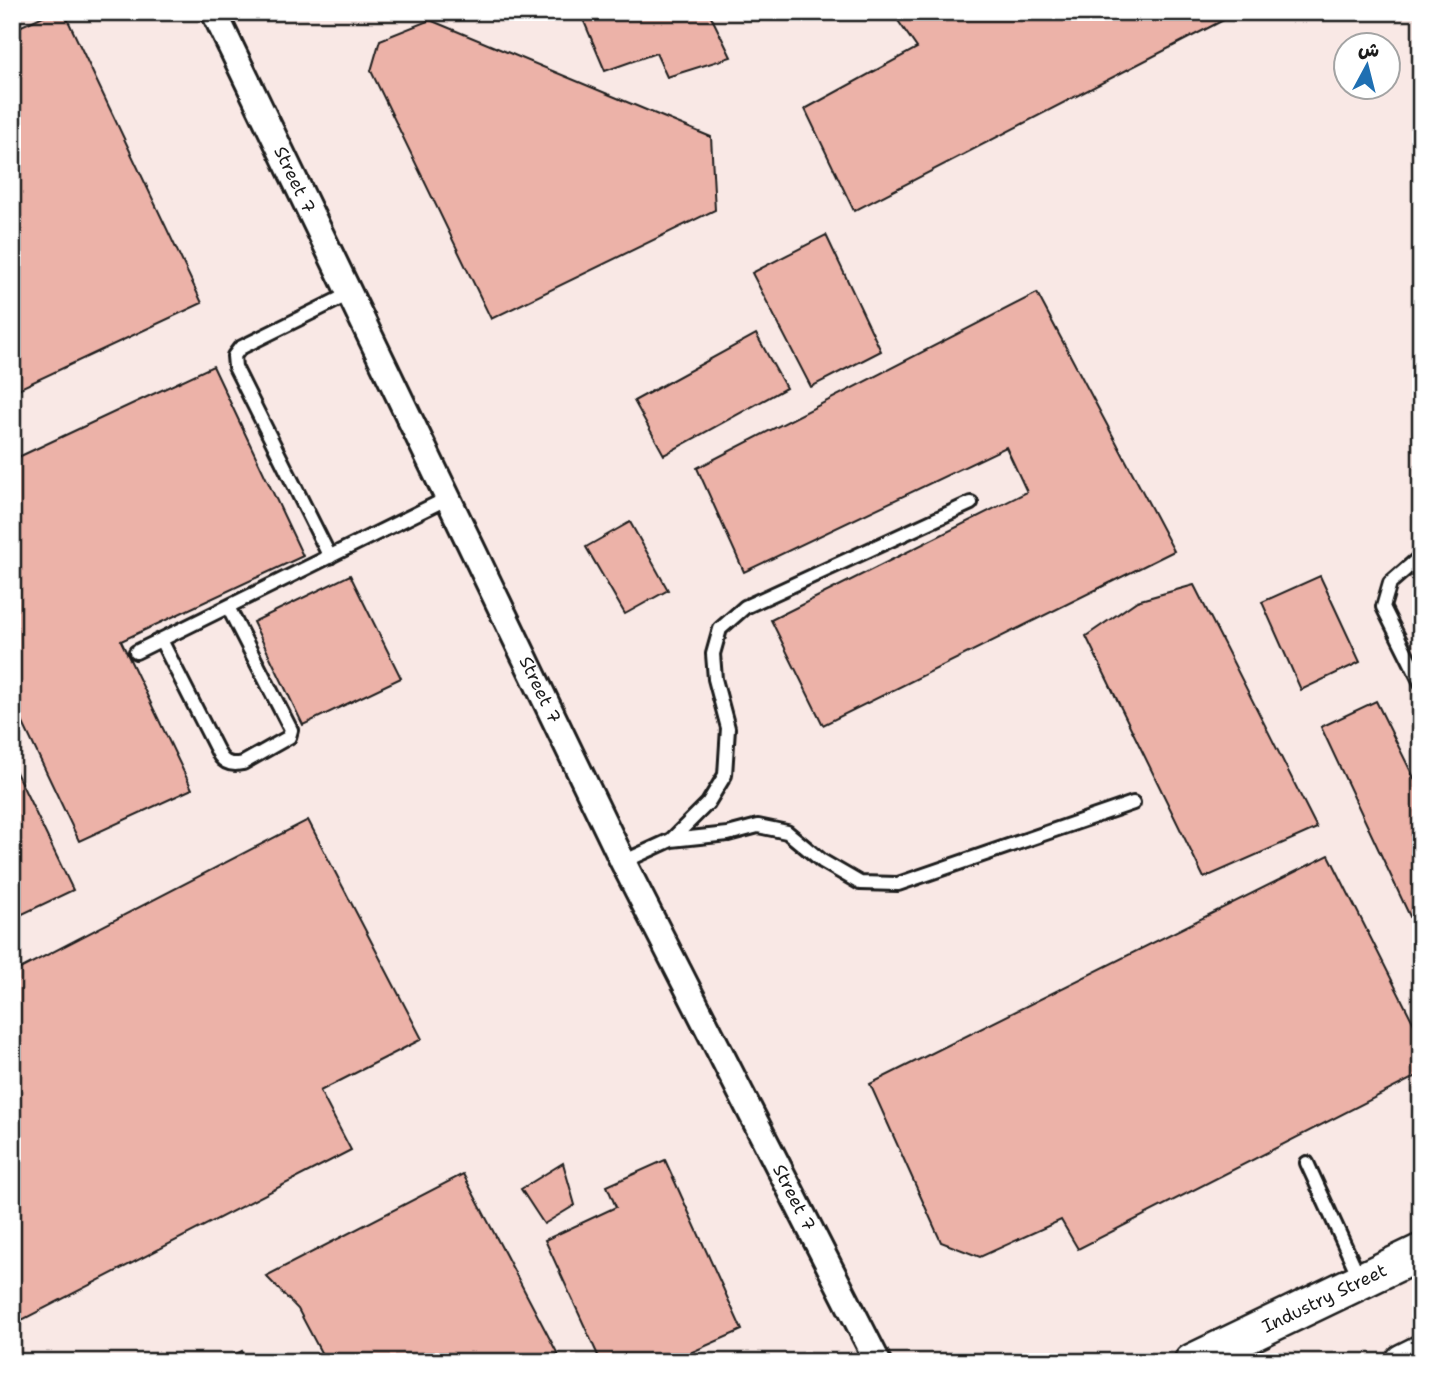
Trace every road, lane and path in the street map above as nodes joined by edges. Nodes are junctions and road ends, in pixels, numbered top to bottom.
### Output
1 (214, 12) edge
2 (349, 294) junction
3 (448, 498) junction
4 (971, 503) dead end
5 (1421, 556) edge
6 (330, 557) junction
7 (228, 607) junction
8 (160, 640) junction
9 (136, 652) dead end
10 (1421, 683) edge
11 (1133, 803) dead end
12 (671, 840) junction
13 (623, 862) junction
14 (1307, 1163) dead end
15 (1421, 1252) edge
16 (1361, 1281) junction
17 (1421, 1353) edge
18 (877, 1362) edge
19 (1192, 1362) edge
20 (1403, 1362) edge

1 - 2 street, Street 7
2 - 3 street, Street 7
2 - 6 lane
3 - 6 lane
3 - 13 street, Street 7
4 - 12 lane
5 - 10 lane
6 - 7 lane
7 - 8 lane
7 - 8 lane
8 - 9 lane
11 - 12 lane
12 - 13 lane
13 - 18 street, Street 7
14 - 16 lane
15 - 16 street, Industry Street
16 - 19 street, Industry Street
17 - 20 street

